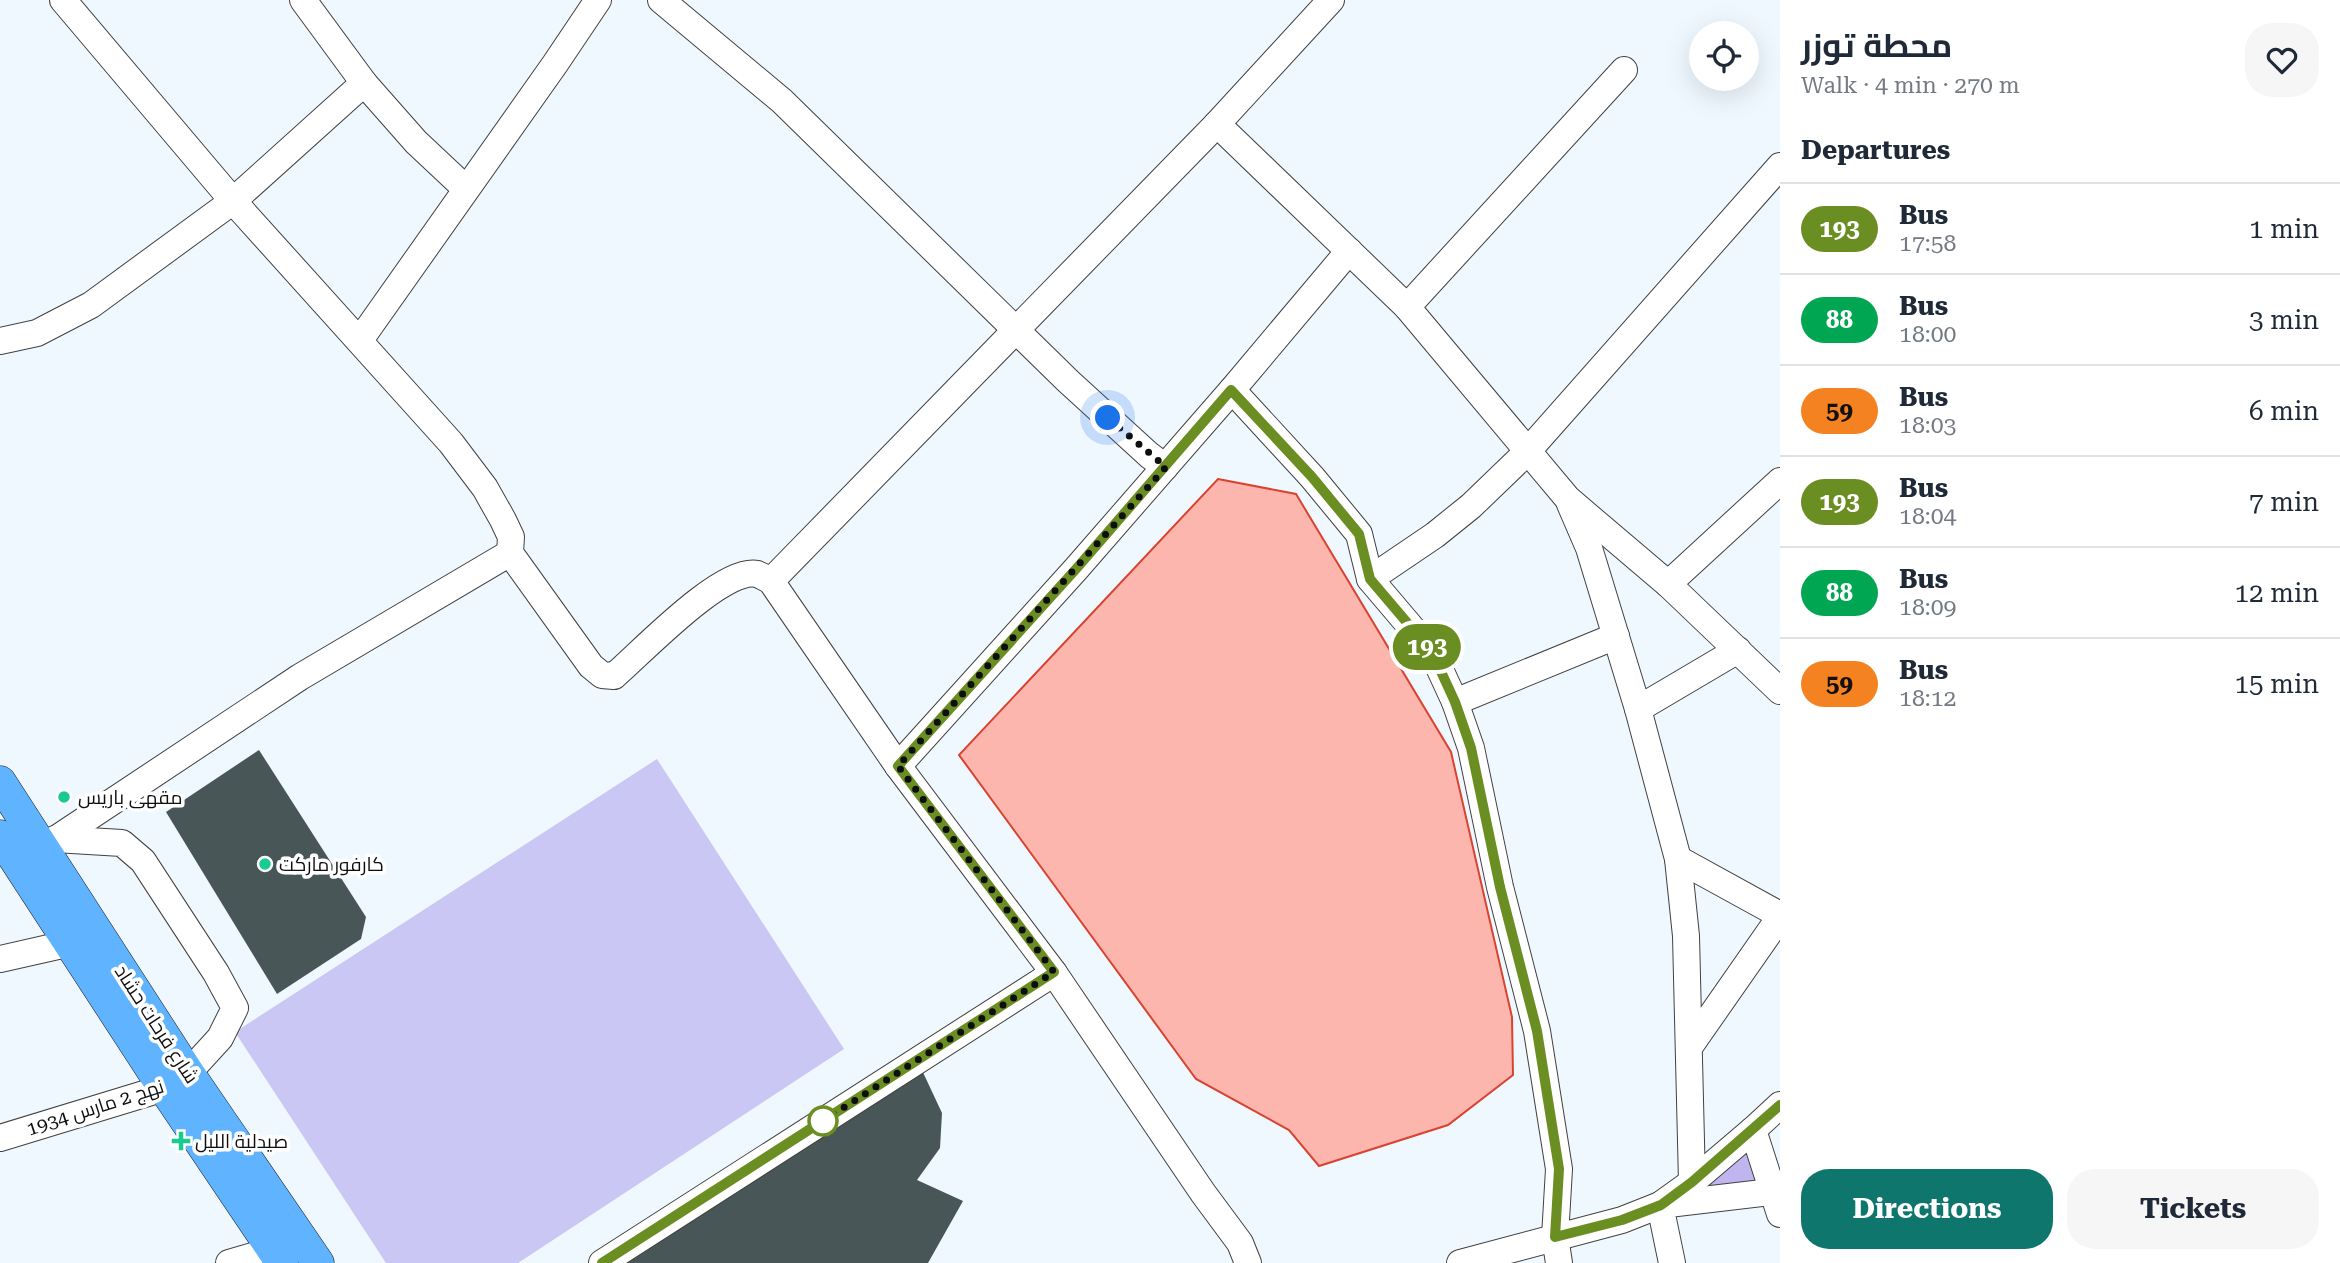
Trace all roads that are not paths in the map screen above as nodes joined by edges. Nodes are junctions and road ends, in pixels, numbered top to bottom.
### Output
1 (63, 0) edge
2 (303, 0) edge
3 (598, 0) edge
4 (661, 0) edge
5 (1331, 0) edge
6 (1624, 70) dead end
7 (364, 83) junction
8 (1217, 124) junction
9 (1780, 166) edge
10 (465, 188) junction
11 (233, 201) junction
12 (1349, 251) junction
13 (1407, 307) junction
14 (1017, 329) junction
15 (360, 340) junction
16 (0, 341) edge
17 (1231, 390) junction
18 (1527, 452) junction
19 (1166, 467) junction
20 (1780, 481) edge
21 (1568, 499) junction
22 (510, 553) junction
23 (1370, 579) junction
24 (771, 581) junction
25 (1668, 584) junction
26 (1616, 636) junction
27 (1738, 650) junction
28 (1780, 691) edge
29 (1455, 702) junction
30 (1638, 709) junction
31 (898, 766) junction
32 (0, 782) edge
33 (0, 829) edge
34 (0, 836) edge
35 (49, 843) junction
36 (1678, 859) junction
37 (1780, 916) edge
38 (71, 943) junction
39 (0, 959) edge
40 (1054, 972) junction
41 (1690, 1046) junction
42 (176, 1080) junction
43 (1780, 1105) edge
44 (1754, 1130) junction
45 (0, 1138) edge
46 (1692, 1182) junction
47 (1778, 1199) edge
48 (1661, 1205) junction
49 (1557, 1250) edge
50 (294, 1253) edge
51 (229, 1263) edge
52 (602, 1263) edge
53 (1248, 1263) edge
54 (1460, 1263) edge
55 (1672, 1263) edge

1 - 11 street
2 - 7 street
3 - 10 street
4 - 14 street
5 - 8 street
6 - 13 street
7 - 10 street
7 - 11 street
8 - 12 street
8 - 14 street
9 - 18 street
10 - 15 street
11 - 15 street
11 - 16 street
12 - 13 street
12 - 17 street
13 - 18 street
14 - 19 street
14 - 24 street
15 - 22 street
17 - 19 street
17 - 23 street
18 - 21 street
18 - 23 street
19 - 31 street
20 - 25 street
21 - 25 street
21 - 26 street
22 - 24 street
22 - 35 street
23 - 29 street
24 - 31 street
25 - 27 street
26 - 29 street
26 - 30 street
27 - 28 street
27 - 30 street
29 - 49 street
30 - 36 street
31 - 40 street
32 - 35 main road, شارع فرحات حشاد
33 - 35 street
34 - 38 main road, شارع فرحات حشاد
35 - 42 main road, شارع فرحات حشاد
35 - 42 street
36 - 37 street
36 - 41 street
37 - 41 street
38 - 39 street
38 - 42 main road, شارع فرحات حشاد
40 - 52 street
40 - 53 street
41 - 46 street
42 - 45 street, نهج 2 مارس 1934
42 - 50 main road, شارع فرحات حشاد
43 - 44 street
44 - 46 street
44 - 47 street
46 - 48 street
47 - 48 street
48 - 49 street
48 - 55 street
49 - 54 street
50 - 51 street

